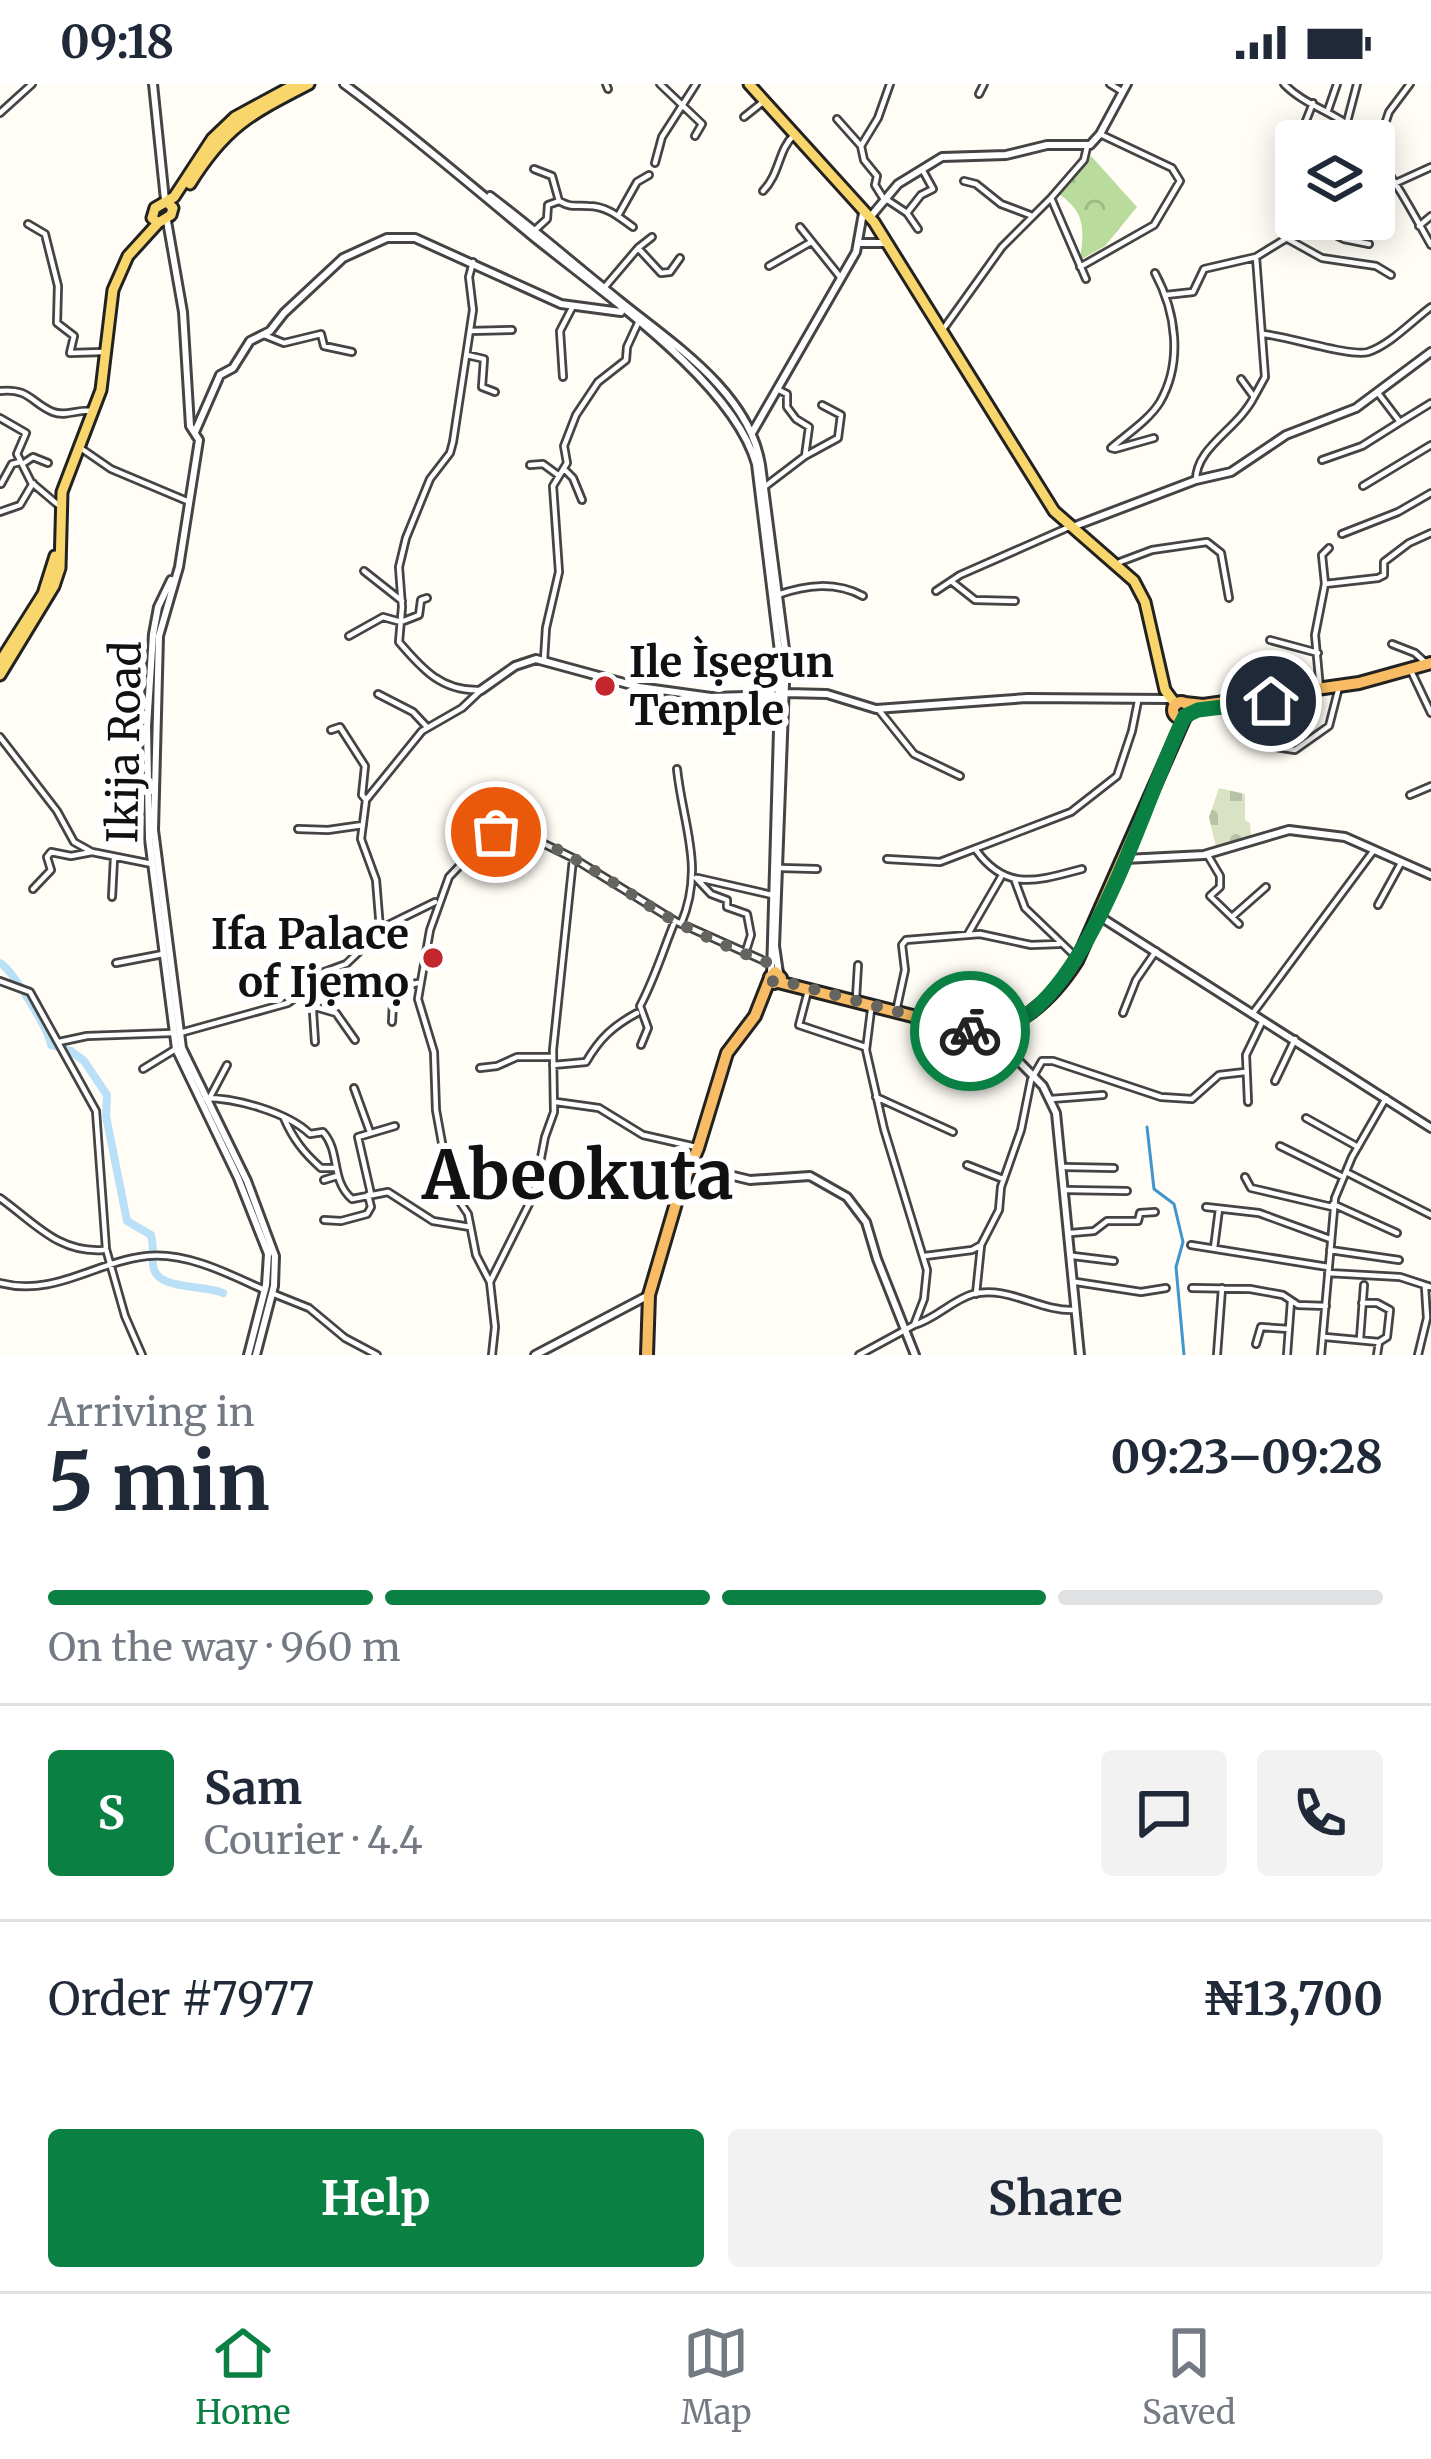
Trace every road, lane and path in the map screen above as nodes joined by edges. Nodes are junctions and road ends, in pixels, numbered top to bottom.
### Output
1 (32, 84) edge
2 (154, 84) edge
3 (296, 84) edge
4 (309, 84) edge
5 (344, 84) edge
6 (660, 84) edge
7 (696, 84) edge
8 (750, 84) edge
9 (890, 84) edge
10 (985, 84) edge
11 (1110, 84) edge
12 (1284, 84) edge
13 (1337, 84) edge
14 (1358, 84) edge
15 (1410, 84) edge
16 (1125, 88) edge
17 (980, 94) dead end
18 (764, 101) junction
19 (1313, 103) junction
20 (681, 106) junction
21 (1328, 110) junction
22 (0, 113) edge
23 (744, 117) dead end
24 (837, 119) dead end
25 (237, 120) junction
26 (1306, 120) edge
27 (1344, 120) edge
28 (1348, 120) edge
29 (1385, 120) edge
30 (795, 134) junction
31 (1100, 134) junction
32 (695, 136) dead end
33 (861, 146) junction
34 (1087, 147) junction
35 (444, 162) junction
36 (655, 164) dead end
37 (1431, 167) edge
38 (921, 168) junction
39 (534, 169) dead end
40 (649, 175) dead end
41 (1395, 179) edge
42 (964, 181) dead end
43 (1397, 182) junction
44 (763, 191) dead end
45 (1051, 198) junction
46 (885, 200) junction
47 (559, 201) junction
48 (165, 202) junction
49 (867, 211) junction
50 (907, 213) junction
51 (619, 214) junction
52 (1030, 215) junction
53 (1431, 217) edge
54 (160, 221) junction
55 (28, 224) dead end
56 (1419, 226) junction
57 (633, 227) dead end
58 (800, 227) dead end
59 (535, 230) junction
60 (918, 230) dead end
61 (652, 238) dead end
62 (1283, 240) edge
63 (1290, 240) edge
64 (1349, 240) edge
65 (811, 242) junction
66 (860, 243) junction
67 (1370, 244) dead end
68 (1431, 245) edge
69 (890, 247) junction
70 (638, 248) junction
71 (1256, 257) junction
72 (680, 258) dead end
73 (472, 262) junction
74 (769, 266) dead end
75 (1080, 267) junction
76 (1155, 273) dead end
77 (1391, 274) dead end
78 (841, 278) junction
79 (1086, 279) dead end
80 (604, 287) junction
81 (1166, 295) junction
82 (573, 306) junction
83 (1431, 307) edge
84 (624, 312) junction
85 (638, 323) junction
86 (944, 328) junction
87 (652, 329) junction
88 (512, 330) dead end
89 (470, 331) junction
90 (1263, 334) junction
91 (264, 335) junction
92 (103, 352) junction
93 (352, 352) dead end
94 (1431, 352) edge
95 (467, 355) junction
96 (563, 377) dead end
97 (1241, 379) dead end
98 (778, 390) junction
99 (0, 391) edge
100 (495, 392) dead end
101 (1378, 393) junction
102 (1255, 397) junction
103 (724, 400) junction
104 (1431, 403) edge
105 (822, 405) dead end
106 (91, 411) junction
107 (0, 418) edge
108 (1400, 422) junction
109 (752, 433) junction
110 (1154, 438) dead end
111 (199, 440) junction
112 (78, 445) junction
113 (1431, 445) edge
114 (806, 456) junction
115 (1322, 460) dead end
116 (23, 462) junction
117 (47, 463) dead end
118 (530, 465) dead end
119 (561, 472) junction
120 (1196, 480) junction
121 (33, 483) junction
122 (1, 484) edge
123 (1363, 486) dead end
124 (764, 488) junction
125 (1431, 493) edge
126 (583, 500) dead end
127 (187, 501) junction
128 (57, 505) junction
129 (0, 512) edge
130 (1072, 526) junction
131 (1431, 533) edge
132 (1342, 534) dead end
133 (1329, 548) dead end
134 (1120, 562) junction
135 (179, 566) junction
136 (364, 571) dead end
137 (951, 581) junction
138 (1325, 584) junction
139 (936, 591) dead end
140 (775, 596) junction
141 (863, 596) dead end
142 (427, 598) dead end
143 (1228, 598) dead end
144 (402, 601) junction
145 (1015, 601) dead end
146 (400, 622) junction
147 (349, 636) dead end
148 (1270, 640) dead end
149 (1392, 644) dead end
150 (1318, 653) junction
151 (544, 660) junction
152 (0, 662) edge
153 (1430, 664) edge
154 (1412, 673) junction
155 (0, 676) edge
156 (1320, 689) junction
157 (481, 690) junction
158 (1338, 691) junction
159 (378, 694) dead end
160 (783, 694) junction
161 (1138, 700) junction
162 (1256, 703) junction
163 (1180, 708) junction
164 (878, 709) junction
165 (1431, 713) edge
166 (427, 727) junction
167 (331, 730) dead end
168 (0, 737) edge
169 (677, 769) dead end
170 (960, 776) dead end
171 (1431, 786) edge
172 (1410, 795) dead end
173 (366, 800) junction
174 (363, 825) junction
175 (298, 829) dead end
176 (976, 850) junction
177 (1374, 850) junction
178 (92, 852) junction
179 (1207, 854) junction
180 (114, 858) junction
181 (573, 858) junction
182 (887, 859) dead end
183 (1125, 860) junction
184 (1401, 863) junction
185 (152, 864) junction
186 (779, 868) junction
187 (817, 868) dead end
188 (1082, 869) dead end
189 (1431, 875) edge
190 (1001, 877) junction
191 (695, 878) junction
192 (1015, 881) junction
193 (1266, 887) dead end
194 (33, 889) dead end
195 (772, 896) junction
196 (112, 897) dead end
197 (439, 898) junction
198 (1378, 905) dead end
199 (1099, 916) junction
200 (1232, 917) junction
201 (678, 922) junction
202 (1239, 924) dead end
203 (380, 931) junction
204 (968, 934) junction
205 (1059, 944) junction
206 (1156, 951) junction
207 (163, 953) junction
208 (745, 954) junction
209 (1074, 955) junction
210 (116, 963) dead end
211 (858, 965) dead end
212 (775, 976) junction
213 (0, 981) edge
214 (418, 983) junction
215 (305, 991) junction
216 (808, 991) junction
217 (856, 998) junction
218 (312, 1006) junction
219 (871, 1007) junction
220 (897, 1007) junction
221 (637, 1013) dead end
222 (1123, 1013) dead end
223 (1252, 1013) junction
224 (1263, 1020) junction
225 (941, 1021) junction
226 (392, 1022) dead end
227 (176, 1033) junction
228 (993, 1033) junction
229 (1295, 1039) junction
230 (355, 1040) dead end
231 (315, 1042) dead end
232 (641, 1045) dead end
233 (62, 1047) junction
234 (865, 1047) junction
235 (176, 1049) junction
236 (553, 1061) junction
237 (227, 1065) dead end
238 (480, 1068) dead end
239 (143, 1069) dead end
240 (1245, 1072) junction
241 (1034, 1073) junction
242 (1275, 1081) dead end
243 (354, 1088) dead end
244 (1103, 1095) dead end
245 (876, 1097) junction
246 (207, 1098) junction
247 (1386, 1098) junction
248 (1053, 1099) junction
249 (556, 1102) junction
250 (1248, 1102) dead end
251 (284, 1118) junction
252 (1306, 1118) dead end
253 (395, 1126) dead end
254 (1431, 1128) edge
255 (370, 1132) junction
256 (953, 1132) dead end
257 (1280, 1146) dead end
258 (1358, 1147) junction
259 (698, 1148) junction
260 (967, 1165) dead end
261 (696, 1167) junction
262 (1065, 1167) junction
263 (1114, 1168) dead end
264 (336, 1172) junction
265 (1344, 1175) junction
266 (1245, 1177) dead end
267 (1004, 1179) junction
268 (324, 1180) dead end
269 (1067, 1190) junction
270 (1127, 1191) dead end
271 (369, 1195) junction
272 (0, 1198) edge
273 (1333, 1206) junction
274 (1206, 1207) dead end
275 (1220, 1209) junction
276 (1155, 1212) dead end
277 (1431, 1215) edge
278 (324, 1220) dead end
279 (470, 1227) junction
280 (1071, 1233) junction
281 (1397, 1233) dead end
282 (1330, 1239) junction
283 (980, 1245) junction
284 (1191, 1245) dead end
285 (1214, 1248) junction
286 (106, 1249) junction
287 (1330, 1250) junction
288 (925, 1256) junction
289 (1073, 1256) junction
290 (1399, 1260) dead end
291 (1114, 1261) dead end
292 (111, 1266) junction
293 (1328, 1270) junction
294 (490, 1282) junction
295 (1076, 1282) junction
296 (0, 1283) edge
297 (1364, 1285) dead end
298 (1428, 1287) edge
299 (1166, 1288) dead end
300 (1192, 1288) dead end
301 (1222, 1288) junction
302 (268, 1292) junction
303 (976, 1294) junction
304 (649, 1295) junction
305 (1292, 1300) junction
306 (1362, 1303) junction
307 (1327, 1306) junction
308 (628, 1310) junction
309 (1076, 1310) junction
310 (647, 1312) junction
311 (911, 1328) junction
312 (1288, 1329) junction
313 (1323, 1336) junction
314 (1360, 1339) junction
315 (1379, 1342) junction
316 (1256, 1344) dead end
317 (142, 1355) edge
318 (252, 1355) edge
319 (376, 1355) edge
320 (492, 1355) edge
321 (535, 1355) edge
322 (650, 1355) edge
323 (859, 1355) edge
324 (915, 1355) edge
325 (1081, 1355) edge
326 (1216, 1355) edge
327 (1287, 1355) edge
328 (1321, 1355) edge
329 (1377, 1355) edge
330 (1418, 1355) edge

1 - 22 street
2 - 48 street
3 - 25 main road
4 - 25 main road
5 - 35 street
6 - 20 street
7 - 20 street
8 - 18 main road
8 - 49 main road
9 - 33 street
10 - 17 street
11 - 16 street
12 - 19 street
13 - 21 street
14 - 28 street
15 - 29 street
16 - 31 street
18 - 23 street
18 - 30 main road
19 - 21 street
19 - 26 street
20 - 32 street
20 - 36 street
21 - 27 street
24 - 33 street
25 - 48 main road
30 - 44 street
30 - 49 main road
31 - 34 street
31 - 75 street
33 - 46 street
34 - 38 street
34 - 45 street
35 - 59 street
35 - 84 street
37 - 43 street
38 - 46 street
38 - 50 street
39 - 47 street
40 - 51 street
41 - 43 street
42 - 52 street
43 - 56 street
45 - 52 street
45 - 75 street
46 - 49 street
46 - 50 street
47 - 51 street
47 - 59 street
48 - 54 main road
48 - 54 main road
49 - 66 street
49 - 69 main road
49 - 86 main road
50 - 60 street
51 - 57 street
52 - 86 street
53 - 56 street
54 - 92 main road
54 - 111 street
54 - 112 main road
55 - 92 street
56 - 68 street
58 - 65 street
59 - 80 street
61 - 70 street
62 - 71 street
63 - 77 street
64 - 67 street
65 - 74 street
65 - 78 street
66 - 69 street
66 - 78 street
69 - 130 main road
70 - 72 street
70 - 80 street
71 - 81 street
71 - 90 street
73 - 82 street
73 - 89 street
73 - 91 street
75 - 79 street
76 - 81 street
78 - 98 street
80 - 87 street
81 - 110 street
82 - 84 street
82 - 96 street
83 - 90 street
84 - 85 street
85 - 87 street
85 - 119 street
86 - 130 main road
87 - 103 street
88 - 89 street
89 - 95 street
90 - 102 street
91 - 93 street
91 - 111 street
92 - 106 main road
94 - 101 street
95 - 100 street
95 - 144 street
97 - 102 street
98 - 109 street
98 - 114 street
99 - 106 street
101 - 108 street
101 - 120 street
102 - 120 street
103 - 109 street
103 - 140 street
104 - 108 street
105 - 114 street
106 - 128 main road
107 - 116 street
108 - 115 street
109 - 124 street
111 - 127 street
112 - 127 street
112 - 155 main road
113 - 123 street
114 - 124 street
116 - 117 street
116 - 121 street
116 - 122 street
118 - 119 street
119 - 126 street
119 - 151 street
120 - 130 street
121 - 128 street
121 - 129 street
124 - 140 street
125 - 132 street
127 - 135 street
128 - 152 main road
130 - 134 main road
130 - 137 street
130 - 163 main road
131 - 138 street
133 - 138 street
134 - 143 street
134 - 163 main road
135 - 185 street, Ikija Road
135 - 227 street, Ikija Road
136 - 144 street
137 - 139 street
137 - 145 street
138 - 150 street
140 - 141 street
140 - 160 street
142 - 146 street
144 - 146 street
146 - 147 street
146 - 157 street
148 - 150 street
149 - 153 street
150 - 156 street
151 - 157 street
151 - 160 street
153 - 154 highway
153 - 156 highway
154 - 158 highway
154 - 165 street
156 - 163 highway
157 - 166 street
158 - 162 highway
158 - 162 street
159 - 166 street
160 - 164 street
160 - 186 street
160 - 195 street
161 - 163 street
161 - 164 street
161 - 176 street
162 - 163 highway
163 - 183 highway
163 - 209 highway
164 - 170 street
166 - 173 street
167 - 173 street
168 - 178 street
169 - 191 street
171 - 172 street
173 - 174 street
174 - 175 street
174 - 203 street
176 - 182 street
176 - 190 street
177 - 179 street
177 - 184 street
177 - 223 street
178 - 180 street
178 - 194 street
179 - 183 street
179 - 200 street
180 - 185 street
180 - 196 street
181 - 197 street
181 - 201 street
181 - 236 street
183 - 199 highway
184 - 189 street
184 - 198 street
185 - 207 street, Ikija Road
186 - 187 street
186 - 212 street
188 - 192 street
190 - 192 street
190 - 204 street
191 - 195 street
191 - 201 street
191 - 208 street
192 - 205 street
193 - 200 street
195 - 212 street
197 - 203 street
197 - 214 street
199 - 206 street
199 - 228 highway
200 - 202 street
201 - 208 street
201 - 232 street
203 - 215 street
204 - 205 street
204 - 220 street
205 - 209 street
206 - 222 street
206 - 223 street
207 - 210 street
207 - 227 street, Ikija Road
208 - 212 street
209 - 225 highway
211 - 217 street
212 - 216 highway
212 - 217 highway
212 - 259 highway
212 - 261 highway
213 - 233 street
214 - 226 street
214 - 279 street
215 - 218 street
215 - 227 street
216 - 219 highway
216 - 234 street
217 - 220 highway
218 - 230 street
218 - 231 street
219 - 225 highway
219 - 234 street
220 - 225 highway
221 - 236 street
223 - 224 street
224 - 229 street
224 - 240 street
225 - 228 highway
227 - 233 street
227 - 235 street, Ikija Road
227 - 246 street, Ikija Road
228 - 241 street
229 - 242 street
229 - 247 street
233 - 286 street
234 - 245 street
235 - 239 street
235 - 302 street, Ikija Road
236 - 238 street
236 - 249 street
237 - 246 street
240 - 241 street
240 - 250 street
241 - 248 street
241 - 267 street
243 - 255 street
244 - 248 street
245 - 256 street
245 - 288 street
246 - 251 street
246 - 302 street, Ikija Road
247 - 254 street
247 - 258 street
248 - 262 street
248 - 309 street
249 - 259 street
249 - 294 street
251 - 264 street
251 - 264 street
252 - 258 street
253 - 255 street
255 - 271 street
257 - 265 street
258 - 265 street
259 - 304 highway
260 - 267 street
261 - 311 street
261 - 322 highway
262 - 263 street
262 - 269 street
264 - 268 street
264 - 271 street
265 - 273 street
265 - 277 street
266 - 273 street
267 - 283 street
269 - 270 street
269 - 280 street
271 - 278 street
271 - 279 street
272 - 286 street
273 - 281 street
273 - 282 street
274 - 275 street
275 - 282 street
275 - 285 street
276 - 280 street
279 - 294 street
280 - 289 street
282 - 287 street
283 - 288 street
283 - 303 street
284 - 285 street
285 - 293 street
286 - 292 street
287 - 290 street
287 - 293 street
288 - 311 street
289 - 291 street
289 - 295 street
292 - 296 street
292 - 302 street
292 - 317 street
293 - 298 street
293 - 307 street
294 - 320 street
295 - 299 street
295 - 325 street
297 - 306 street
298 - 330 street
300 - 301 street
301 - 305 street
301 - 326 street
302 - 318 street, Ikija Road
302 - 319 street
303 - 309 street
303 - 311 street
304 - 308 street
304 - 310 highway
305 - 307 street
305 - 312 street
306 - 314 street
306 - 315 street
307 - 313 street
308 - 310 street
308 - 321 street
309 - 325 street
310 - 322 highway
311 - 323 street
311 - 324 street
312 - 316 street
312 - 327 street
313 - 314 street
313 - 328 street
314 - 315 street
315 - 329 street

